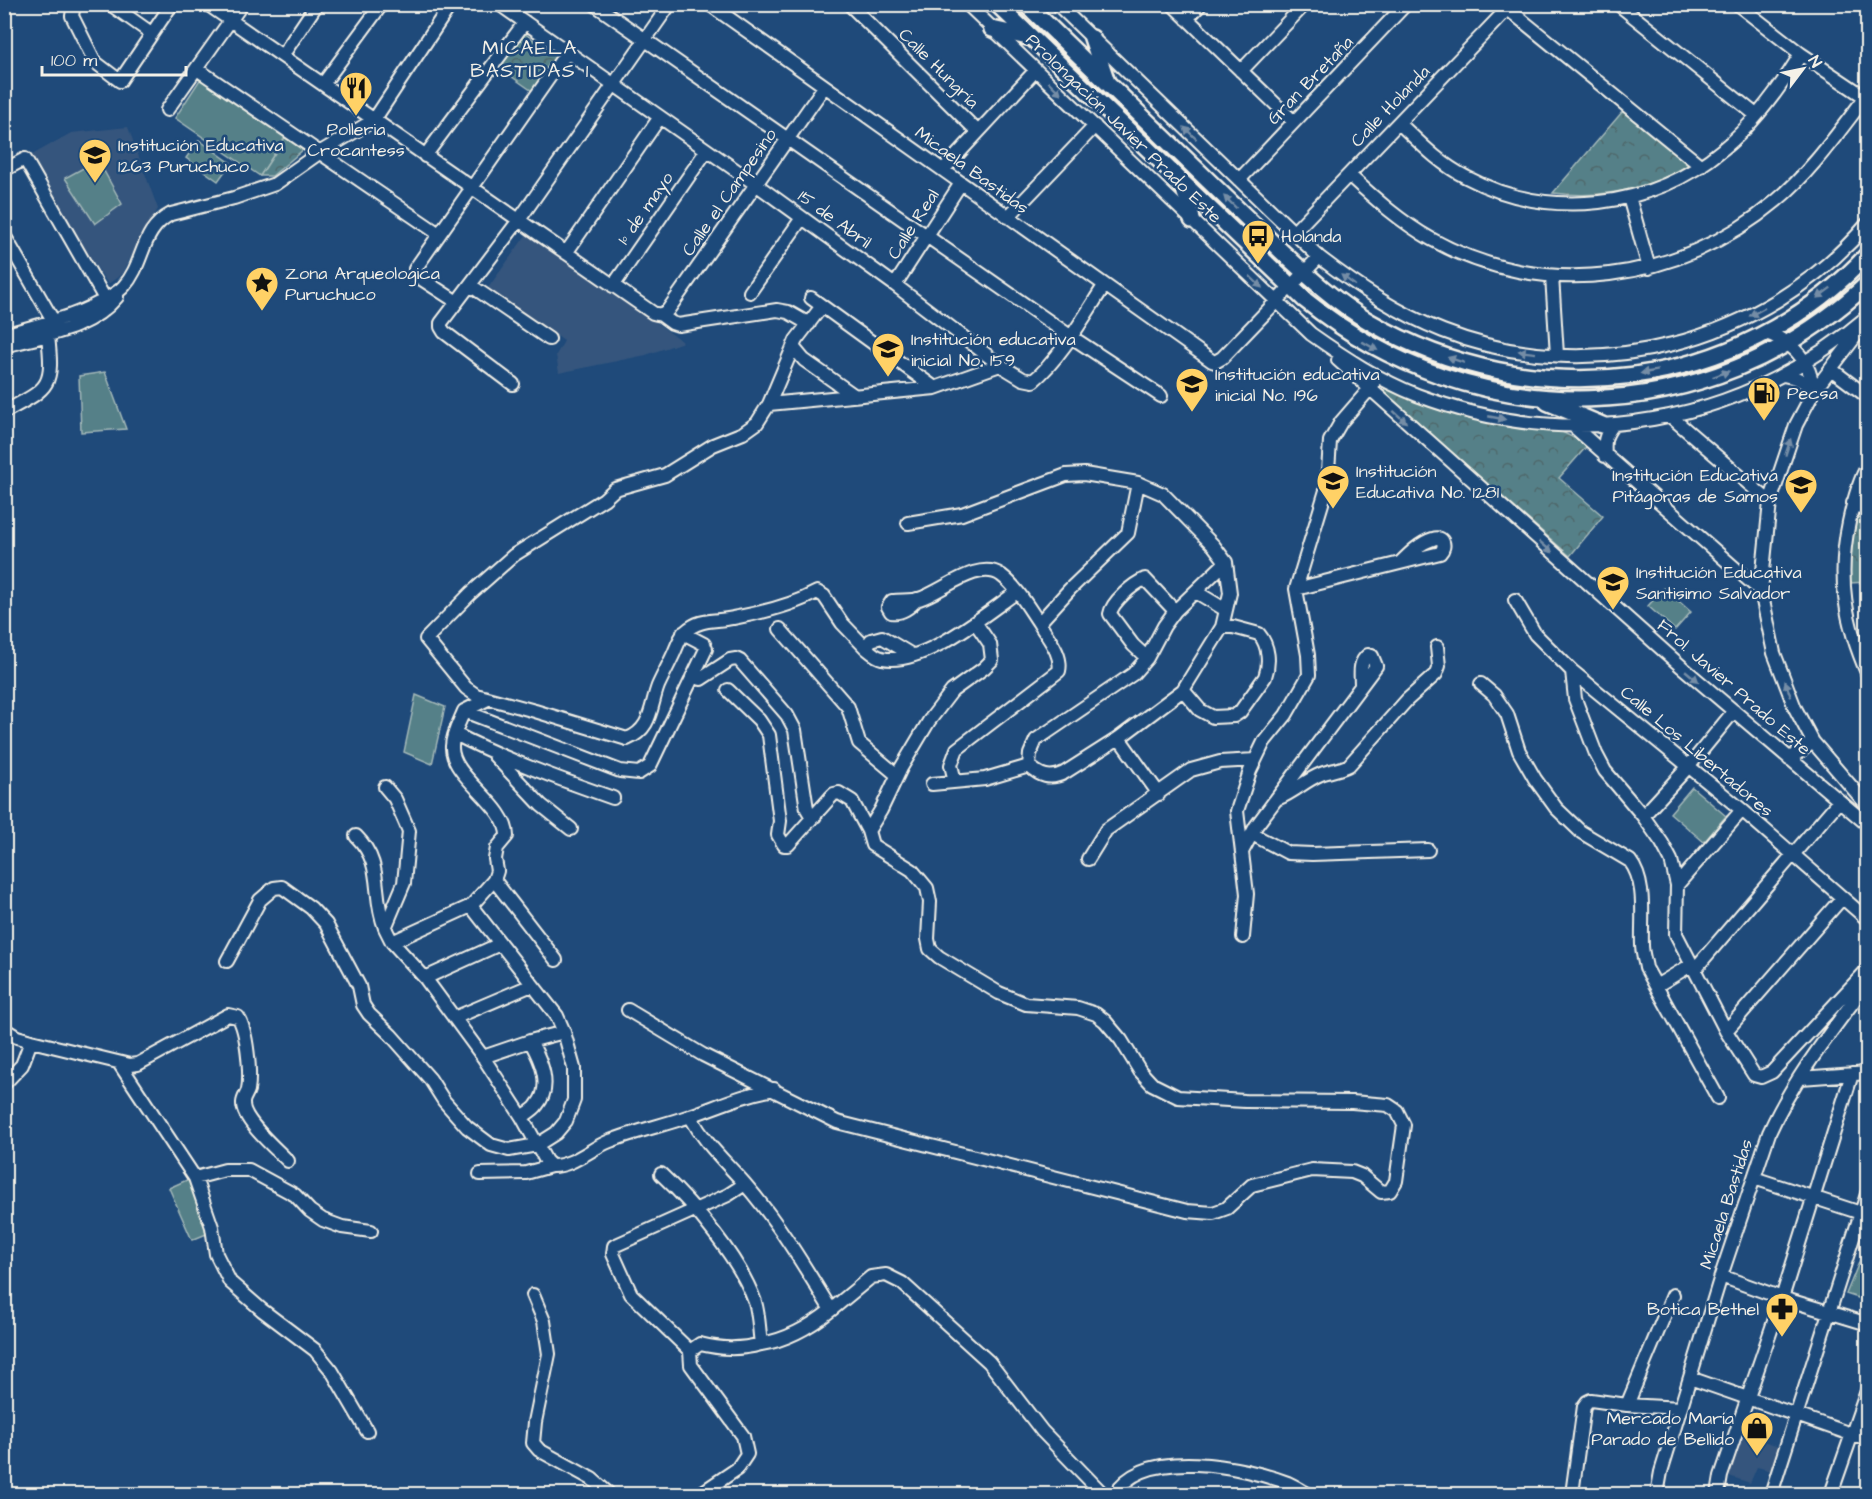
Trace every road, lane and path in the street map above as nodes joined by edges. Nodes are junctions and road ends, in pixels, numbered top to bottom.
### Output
1 (74, 4) edge
2 (110, 4) edge
3 (172, 4) edge
4 (207, 4) edge
5 (242, 4) edge
6 (317, 4) edge
7 (382, 4) edge
8 (451, 4) edge
9 (499, 4) edge
10 (594, 4) edge
11 (670, 4) edge
12 (849, 4) edge
13 (967, 4) edge
14 (997, 4) edge
15 (1026, 4) edge
16 (1057, 4) edge
17 (1172, 4) edge
18 (1201, 4) edge
19 (1305, 4) edge
20 (1406, 4) edge
21 (1618, 4) edge
22 (1737, 4) edge
23 (718, 7) edge
24 (1510, 7) edge
25 (1187, 19) junction
26 (231, 21) junction
27 (525, 22) junction
28 (992, 29) junction
29 (151, 33) junction
30 (1032, 38) junction
31 (1092, 38) junction
32 (646, 40) junction
33 (567, 52) junction
34 (1801, 54) junction
35 (282, 56) junction
36 (197, 69) junction
37 (1036, 70) junction
38 (1241, 71) junction
39 (323, 84) junction
40 (615, 85) junction
41 (1108, 85) junction
42 (824, 87) junction
43 (1867, 96) edge
44 (167, 110) dead end
45 (1756, 115) junction
46 (660, 117) junction
47 (374, 120) junction
48 (1294, 122) junction
49 (1399, 123) junction
50 (1095, 126) junction
51 (978, 132) junction
52 (789, 139) junction
53 (707, 150) junction
54 (319, 153) junction
55 (425, 156) junction
56 (1701, 166) junction
57 (4, 170) edge
58 (943, 170) junction
59 (1349, 175) junction
60 (1179, 180) junction
61 (1239, 180) junction
62 (962, 183) junction
63 (757, 185) junction
64 (472, 188) junction
65 (1629, 197) junction
66 (1008, 217) junction
67 (802, 218) junction
68 (519, 220) junction
69 (1192, 220) junction
70 (1868, 224) edge
71 (1293, 233) junction
72 (439, 234) junction
73 (4, 235) edge
74 (927, 236) junction
75 (566, 253) junction
76 (1868, 254) edge
77 (1319, 257) junction
78 (1649, 267) junction
79 (1304, 272) junction
80 (1552, 276) junction
81 (1868, 283) edge
82 (470, 285) junction
83 (895, 285) junction
84 (124, 286) junction
85 (613, 286) junction
86 (1104, 286) junction
87 (1289, 287) junction
88 (750, 292) dead end
89 (811, 298) dead end
90 (105, 299) junction
91 (1275, 300) junction
92 (457, 302) junction
93 (822, 306) junction
94 (661, 315) junction
95 (1867, 317) edge
96 (54, 321) junction
97 (809, 324) junction
98 (1766, 333) junction
99 (1311, 334) junction
100 (4, 335) edge
101 (48, 336) junction
102 (1070, 336) junction
103 (549, 339) dead end
104 (1786, 344) junction
105 (4, 346) edge
106 (794, 348) junction
107 (1557, 355) junction
108 (1806, 362) junction
109 (1000, 365) junction
110 (1831, 369) junction
111 (1784, 375) junction
112 (1380, 378) junction
113 (513, 384) dead end
114 (935, 388) junction
115 (1369, 390) junction
116 (1814, 392) junction
117 (855, 396) junction
118 (1161, 396) dead end
119 (1868, 397) edge
120 (1536, 398) junction
121 (769, 404) junction
122 (4, 412) edge
123 (1670, 416) junction
124 (1607, 425) junction
125 (1573, 426) junction
126 (1605, 456) junction
127 (1868, 465) edge
128 (1138, 483) junction
129 (1770, 502) junction
130 (1853, 503) junction
131 (1868, 511) edge
132 (908, 523) dead end
133 (1764, 560) junction
134 (1226, 562) junction
135 (1401, 562) dead end
136 (1741, 573) junction
137 (1296, 589) junction
138 (1761, 591) junction
139 (1017, 592) junction
140 (1196, 592) junction
141 (917, 599) dead end
142 (1515, 600) dead end
143 (1226, 610) junction
144 (1175, 611) junction
145 (975, 622) junction
146 (1039, 623) junction
147 (1222, 627) junction
148 (780, 629) dead end
149 (683, 633) junction
150 (1437, 647) dead end
151 (866, 648) junction
152 (912, 655) junction
153 (1147, 658) junction
154 (1572, 671) junction
155 (1868, 675) edge
156 (692, 677) junction
157 (1480, 684) dead end
158 (1361, 685) dead end
159 (728, 690) dead end
160 (1183, 690) junction
161 (488, 699) junction
162 (464, 711) junction
163 (1734, 711) junction
164 (455, 734) junction
165 (1119, 738) junction
166 (1813, 742) junction
167 (492, 752) junction
168 (1255, 759) junction
169 (1790, 759) junction
170 (1029, 766) junction
171 (1689, 766) junction
172 (897, 775) junction
173 (955, 781) junction
174 (932, 784) dead end
175 (385, 787) dead end
176 (1159, 794) junction
177 (613, 798) dead end
178 (1277, 799) junction
179 (1839, 801) junction
180 (1868, 806) edge
181 (1742, 810) junction
182 (815, 816) junction
183 (1643, 816) junction
184 (1868, 825) edge
185 (571, 829) dead end
186 (868, 831) junction
187 (1251, 834) junction
188 (356, 836) dead end
189 (1428, 850) dead end
190 (1242, 852) junction
191 (1794, 855) junction
192 (1088, 859) dead end
193 (494, 880) junction
194 (1677, 885) junction
195 (1842, 898) junction
196 (471, 906) junction
197 (1868, 920) edge
198 (385, 928) junction
199 (1243, 937) dead end
200 (392, 942) junction
201 (501, 944) junction
202 (556, 960) dead end
203 (227, 961) dead end
204 (1693, 967) junction
205 (1868, 969) edge
206 (425, 978) junction
207 (1868, 982) edge
208 (532, 985) junction
209 (1656, 986) junction
210 (628, 1010) dead end
211 (454, 1018) junction
212 (4, 1029) edge
213 (1726, 1031) junction
214 (564, 1032) junction
215 (31, 1041) junction
216 (530, 1041) junction
217 (483, 1057) junction
218 (119, 1063) junction
219 (1868, 1073) edge
220 (1852, 1074) junction
221 (1801, 1078) junction
222 (4, 1084) edge
223 (774, 1089) junction
224 (1718, 1098) dead end
225 (690, 1116) junction
226 (522, 1117) junction
227 (537, 1145) junction
228 (288, 1161) dead end
229 (551, 1166) junction
230 (480, 1174) dead end
231 (662, 1174) dead end
232 (195, 1178) junction
233 (1754, 1178) junction
234 (745, 1184) junction
235 (1868, 1191) edge
236 (1812, 1197) junction
237 (696, 1210) junction
238 (1864, 1214) edge
239 (371, 1231) dead end
240 (1721, 1276) junction
241 (533, 1295) dead end
242 (1673, 1295) dead end
243 (1782, 1298) junction
244 (831, 1310) junction
245 (1829, 1312) junction
246 (1868, 1324) edge
247 (761, 1344) junction
248 (690, 1352) junction
249 (1690, 1378) junction
250 (1868, 1388) edge
251 (1748, 1399) junction
252 (1627, 1405) junction
253 (1681, 1408) junction
254 (1796, 1414) junction
255 (367, 1431) dead end
256 (1851, 1434) junction
257 (1868, 1440) edge
258 (609, 1494) edge
259 (700, 1494) edge
260 (1104, 1494) edge
261 (1116, 1494) edge
262 (1308, 1494) edge
263 (1572, 1494) edge
264 (1657, 1494) edge
265 (1718, 1494) edge
266 (1771, 1494) edge
267 (1831, 1494) edge

1 - 29 street
2 - 29 street
3 - 29 street
4 - 26 street
5 - 26 street
6 - 35 street
7 - 39 street
8 - 47 street
9 - 27 street, 15 de Abril
10 - 32 street
11 - 32 street
12 - 51 street, Calle Hungría
13 - 28 street, Prolongación Javier Prado Este
14 - 30 main road, Prolongación Javier Prado Este
15 - 41 main road, Prolongación Javier Prado Este
16 - 31 street
17 - 25 street
18 - 25 street
19 - 38 street
20 - 48 street, Gran Bretaña
21 - 45 street
22 - 34 street
23 - 42 street, Micaela Bastidas
24 - 49 street, Calle Holanda
24 - 56 street
25 - 38 street
26 - 35 street
26 - 36 street
27 - 33 street, 15 de Abril
27 - 55 street
28 - 30 main road
28 - 37 street, Prolongación Javier Prado Este
30 - 60 main road, Prolongación Javier Prado Este
31 - 41 main road
61 -> 31 street
32 - 40 street
32 - 52 street
33 - 40 street, 15 de Abril
33 - 64 street
34 - 43 street
34 - 45 street
35 - 39 street
36 - 44 street
36 - 54 street
37 -> 50 street, Prolongación Javier Prado Este
37 - 51 street
38 - 48 street
39 - 47 street
40 - 46 street, 15 de Abril
40 - 68 street
79 -> 41 main road, Prolongación Javier Prado Este
42 - 52 street, Calle el Campesino
42 - 58 street, Micaela Bastidas
43 - 78 street
45 - 56 street
46 - 53 street, 15 de Abril
46 - 75 street
47 - 54 street
47 - 55 street
48 - 61 street, Gran Bretaña
49 - 59 street, Calle Holanda
49 - 65 street
50 - 66 street
50 - 69 street, Prolongación Javier Prado Este
51 - 58 street
52 - 63 street, Calle el Campesino
52 - 74 street
53 - 63 street, 15 de Abril
53 - 85 street, 1º de mayo
54 - 72 street
54 - 84 street
55 - 64 street
56 - 65 street
57 - 90 street
58 - 62 street, Micaela Bastidas
59 - 71 street, Calle Holanda
59 - 80 street
60 - 69 main road
60 - 87 main road, Prolongación Javier Prado Este
61 - 71 street
62 - 66 street, Micaela Bastidas
62 - 74 street, Calle Real
63 - 67 street, 15 de Abril
63 - 94 street, Calle el Campesino
64 - 68 street
64 - 72 street
65 - 78 street
66 - 86 street, Micaela Bastidas
67 - 83 street, 15 de Abril
67 - 88 street
68 - 75 street
68 - 82 street
69 -> 91 street, Prolongación Javier Prado Este
70 -> 107 street
71 - 77 street
72 - 92 street
73 - 96 street
74 - 83 street, Calle Real
74 - 102 street
75 - 85 street
76 -> 98 main road, Prolongación Javier Prado Este
77 - 79 street
107 -> 77 street
78 - 80 street
79 - 87 street
98 -> 79 main road, Prolongación Javier Prado Este
80 - 107 street
81 - 104 main road, Prolongación Javier Prado Este
82 - 92 street
82 - 103 street
83 - 109 street, 15 de Abril
84 - 90 street
84 - 101 street
85 - 94 street
86 - 91 street, Micaela Bastidas
86 - 102 street
87 - 91 street
87 -> 120 main road, Prolongación Javier Prado Este
89 - 93 street
90 - 96 street
91 - 99 street, Prolongación Javier Prado Este
92 - 113 street
93 - 97 street
93 - 114 street
94 - 97 street
95 - 108 street, Prolongación Javier Prado Este
95 - 110 street
96 - 100 street
97 - 106 street
98 - 104 street
99 - 112 street, Prolongación Javier Prado Este
99 - 115 street, Frol. Javier Prado Este
101 - 105 street
101 - 122 street
102 - 109 street, 15 de Abril
102 - 118 street
104 - 108 street
120 -> 104 main road, Prolongación Javier Prado Este
106 - 117 street
106 - 121 street
108 - 111 street, Prolongación Javier Prado Este
108 - 116 street
109 - 114 street
110 - 116 street
110 - 119 street
111 - 116 street
111 - 123 street, Prolongación Javier Prado Este
112 - 115 street
112 -> 125 street, Prolongación Javier Prado Este
114 - 117 street
115 - 137 street
115 -> 163 street, Frol. Javier Prado Este
129 -> 116 street
117 - 121 street
120 - 124 main road
121 - 161 street
123 - 124 street, Prolongación Javier Prado Este
123 - 129 street
124 - 125 street, Prolongación Javier Prado Este
124 - 126 street
125 - 126 street
126 - 136 street
127 - 130 street
128 - 132 street
128 - 134 street
128 - 146 street
129 - 133 street
130 - 131 street
130 - 155 street
133 - 136 street
133 - 138 street
134 - 140 street
134 - 143 street
135 - 137 street
136 - 138 street
137 - 168 street
166 -> 138 street
139 - 141 street
139 - 145 street
139 - 146 street
140 - 143 street
140 - 144 street
142 - 154 street, Calle Los Libertadores
143 - 147 street
144 - 153 street
144 - 153 street
145 - 152 street
145 - 172 street
146 - 173 street
147 - 160 street
147 - 160 street
148 - 172 street
149 - 151 street
149 - 156 street
149 - 161 street
150 - 178 street
151 - 152 street
151 - 152 street
153 - 170 street
154 - 171 street, Calle Los Libertadores
154 - 183 street
156 - 162 street
156 - 182 street
157 - 209 street
158 - 178 street
159 - 182 street
160 - 165 street
161 - 162 street
162 - 164 street
163 - 169 street, Frol. Javier Prado Este
163 - 171 street
164 - 167 street
164 - 193 street
165 - 170 street
165 - 176 street
166 - 169 street
166 - 180 street
167 - 177 street
167 - 185 street
168 - 176 street
168 - 190 street
169 - 179 street, Frol. Javier Prado Este
170 - 173 street
171 - 181 street, Calle Los Libertadores
171 - 183 street
172 - 186 street
173 - 174 street
175 - 198 street
176 - 192 street
178 - 187 street
179 - 184 street, Frol. Javier Prado Este
179 - 191 street
181 - 191 street, Calle Los Libertadores
181 - 194 street
182 - 186 street
183 - 194 street
186 - 223 street
187 - 189 street
187 - 190 street
188 - 198 street
190 - 199 street
191 - 195 street, Calle Los Libertadores
191 - 204 street
193 - 196 street
193 - 202 street
194 - 204 street
195 - 197 street, Calle Los Libertadores
195 - 213 street
196 - 200 street
196 - 201 street
198 - 200 street
200 - 206 street
201 - 206 street
201 - 208 street
203 - 227 street
204 - 209 street
204 - 213 street
205 - 213 street
206 - 211 street
207 - 221 street, Micaela Bastidas
208 - 211 street
208 - 214 street
209 - 224 street
210 - 223 street
211 - 217 street
212 - 215 street
214 - 216 street
214 - 227 street
215 - 218 street
215 - 222 street
216 - 217 street
216 - 226 street
217 - 226 street
218 - 228 street
218 - 232 street
219 - 220 street
220 - 221 street
220 - 236 street
221 - 233 street, Micaela Bastidas
223 - 225 street
225 - 229 street
225 - 234 street
226 - 227 street
227 - 229 street
229 - 230 street
231 - 237 street
232 - 239 street
232 - 255 street
233 - 236 street
233 - 240 street, Micaela Bastidas
234 - 237 street
234 - 244 street
235 - 238 street
236 - 238 street
236 - 243 street
237 - 247 street
237 - 248 street
238 - 245 street
240 - 243 street
240 - 249 street, Micaela Bastidas
241 - 258 street
242 - 252 street
243 - 245 street
243 - 251 street
244 - 247 street
244 - 260 street
245 - 246 street
245 - 254 street
247 - 248 street
248 - 259 street
249 - 251 street
249 - 253 street, Micaela Bastidas
250 - 256 street
251 - 254 street
251 - 265 street
252 - 253 street
252 - 263 street
253 - 264 street, Micaela Bastidas
254 - 256 street
254 - 266 street
256 - 257 street
256 - 267 street
261 - 262 street

